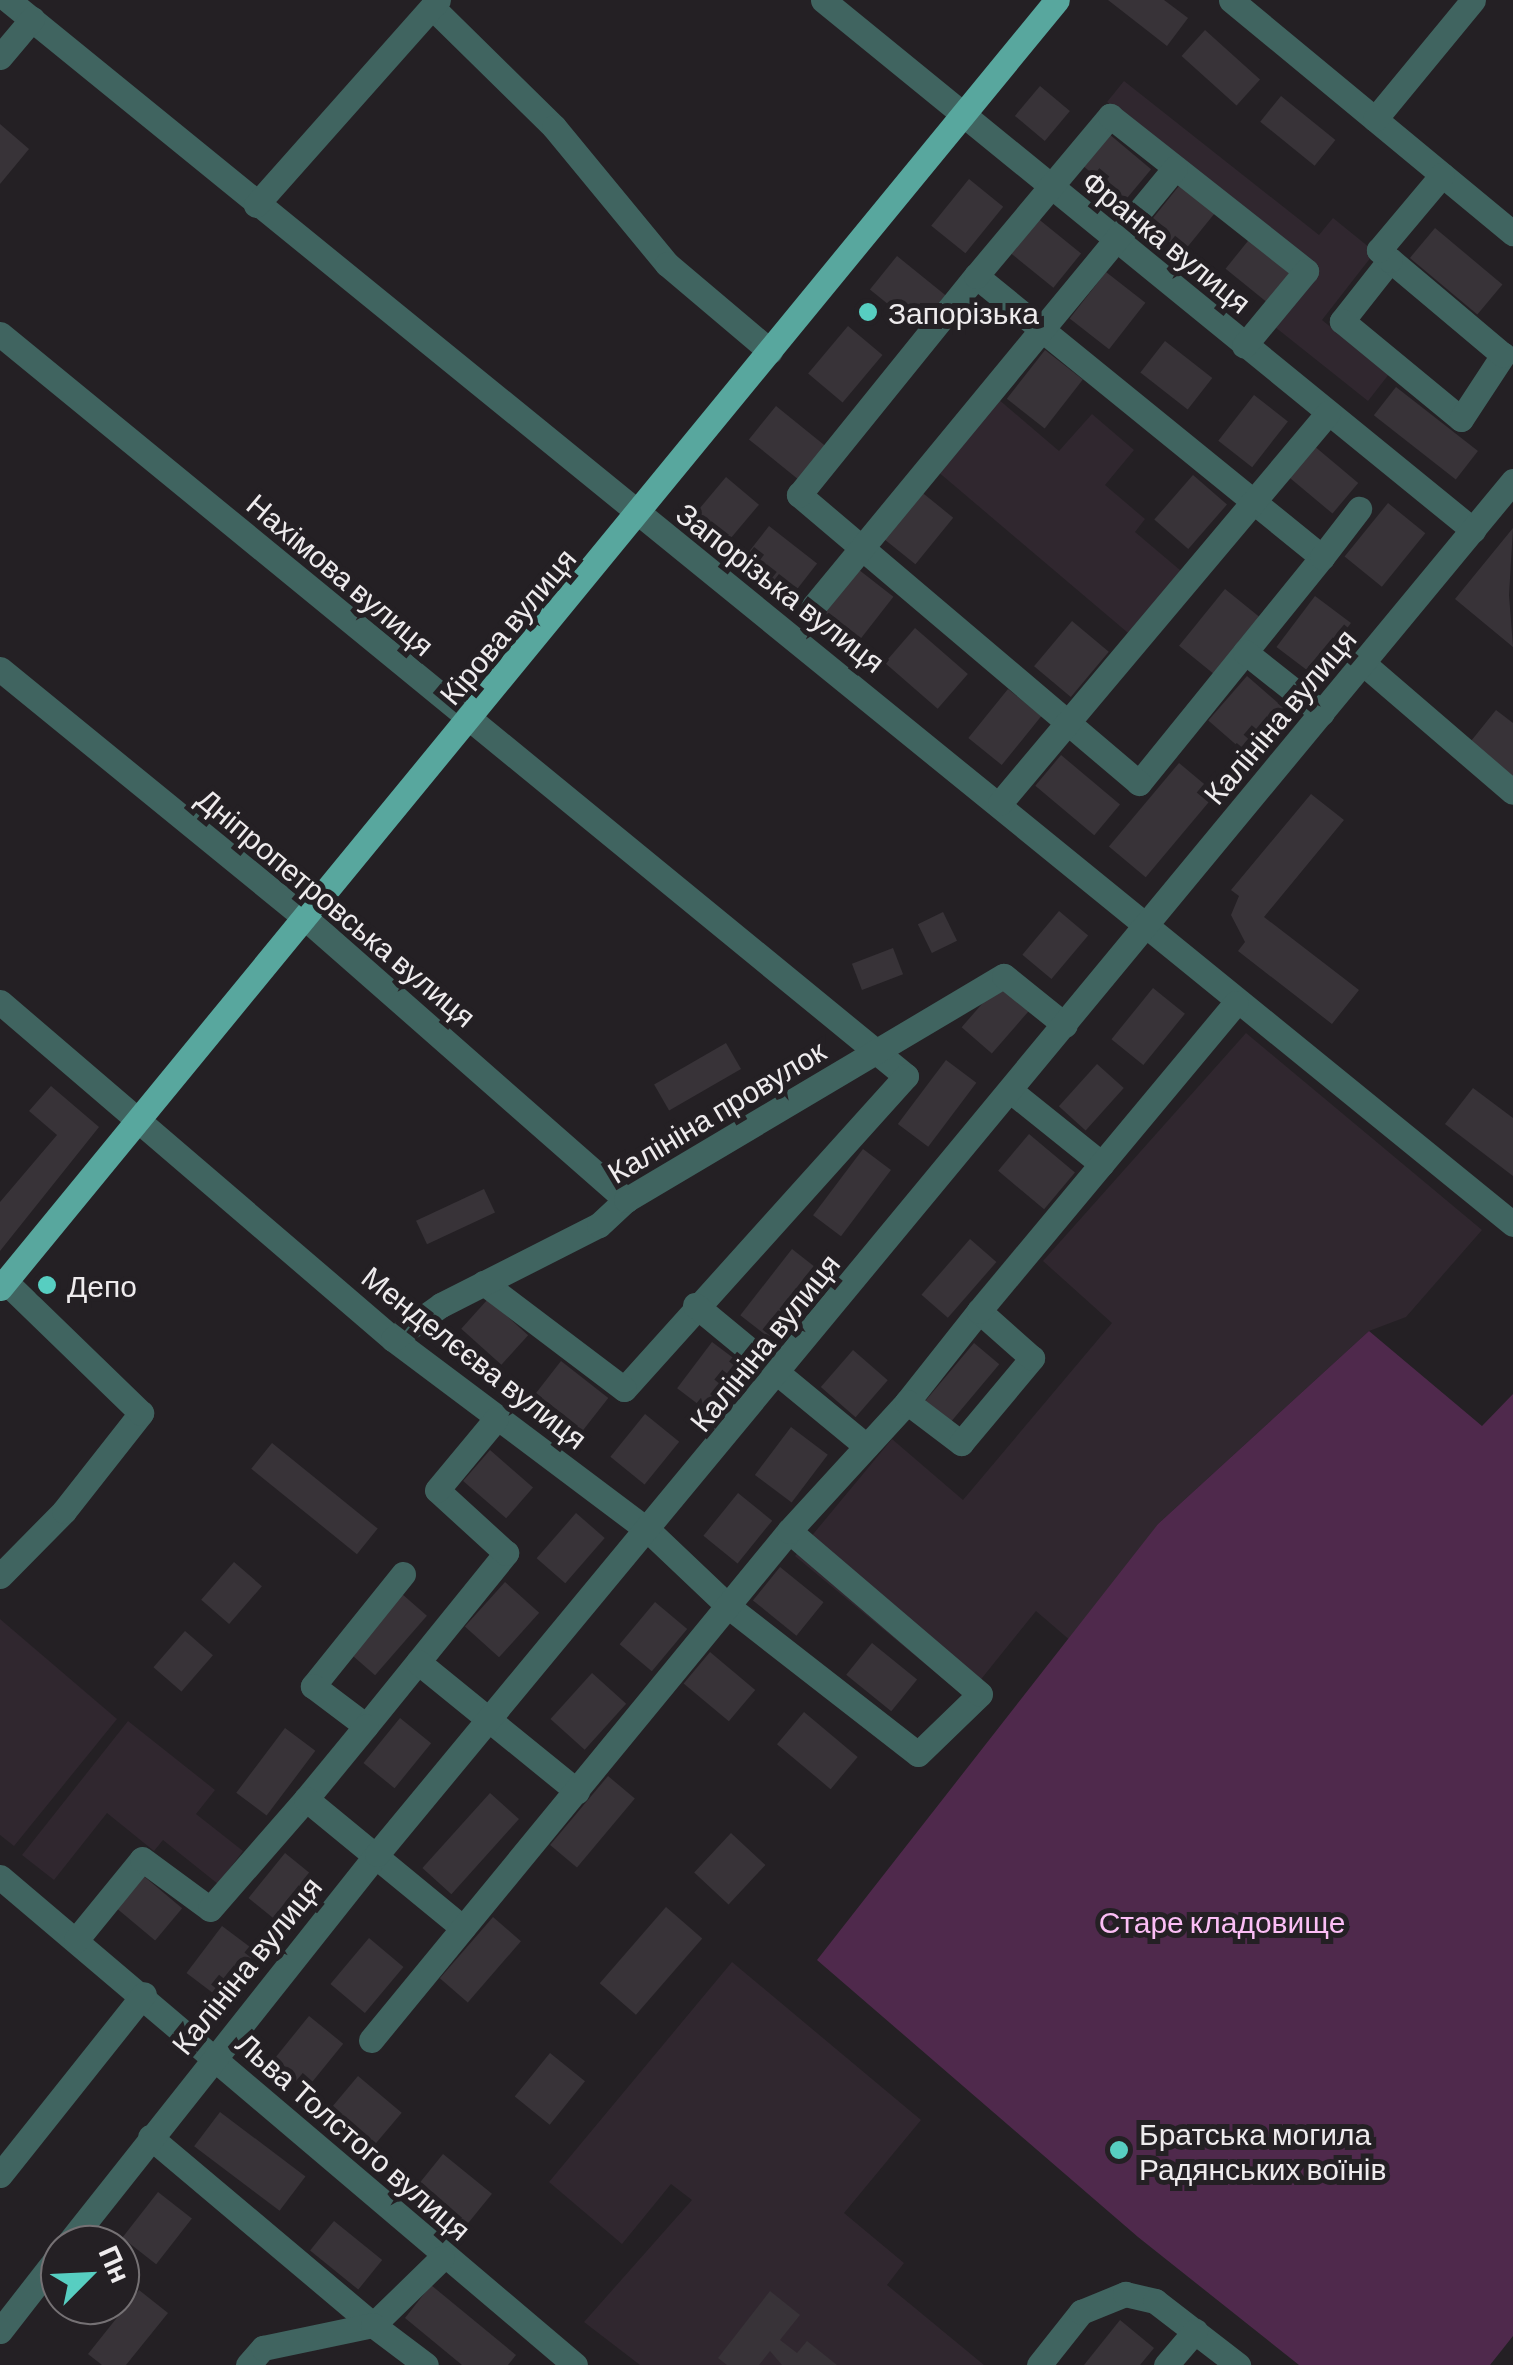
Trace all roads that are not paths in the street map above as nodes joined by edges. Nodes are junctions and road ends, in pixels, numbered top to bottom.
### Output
1 (8, 0) edge
2 (822, 0) edge
3 (1057, 0) edge
4 (1230, 0) edge
5 (1474, 0) edge
6 (435, 4) edge
7 (32, 19) junction
8 (0, 57) edge
9 (964, 115) junction
10 (1375, 119) junction
11 (1175, 168) junction
12 (1442, 175) junction
13 (1052, 188) junction
14 (256, 205) junction
15 (1513, 233) edge
16 (1115, 241) junction
17 (1390, 260) junction
18 (976, 276) junction
19 (1042, 329) junction
20 (0, 334) edge
21 (1244, 346) junction
22 (770, 351) junction
23 (1328, 414) junction
24 (1513, 481) edge
25 (1252, 500) junction
26 (1359, 509) dead end
27 (640, 516) junction
28 (1473, 530) junction
29 (860, 546) junction
30 (1322, 558) junction
31 (812, 607) dead end
32 (1245, 652) junction
33 (1364, 664) junction
34 (0, 669) edge
35 (1322, 714) junction
36 (470, 723) junction
37 (1069, 724) junction
38 (1513, 792) edge
39 (1000, 803) junction
40 (304, 917) junction
41 (1150, 923) junction
42 (0, 1002) edge
43 (1236, 1003) junction
44 (1065, 1025) junction
45 (873, 1054) junction
46 (1012, 1092) junction
47 (144, 1120) junction
48 (1102, 1164) junction
49 (626, 1200) junction
50 (1513, 1224) edge
51 (484, 1283) junction
52 (3, 1285) edge
53 (695, 1304) junction
54 (980, 1311) junction
55 (393, 1339) junction
56 (782, 1371) junction
57 (907, 1402) junction
58 (496, 1419) junction
59 (866, 1446) junction
60 (789, 1531) junction
61 (650, 1532) junction
62 (2, 1570) edge
63 (403, 1574) dead end
64 (729, 1607) junction
65 (418, 1662) junction
66 (492, 1718) junction
67 (366, 1726) junction
68 (577, 1791) junction
69 (306, 1799) junction
70 (377, 1854) junction
71 (0, 1877) edge
72 (464, 1928) junction
73 (76, 1940) junction
74 (144, 1994) junction
75 (371, 2040) dead end
76 (214, 2056) junction
77 (150, 2137) junction
78 (0, 2176) edge
79 (82, 2225) edge
80 (442, 2258) junction
81 (40, 2280) edge
82 (374, 2324) junction
83 (0, 2331) edge
84 (1196, 2331) junction
85 (256, 2356) edge
86 (426, 2365) edge
87 (575, 2365) edge
88 (1039, 2365) edge
89 (1166, 2365) edge
90 (1238, 2365) edge

1 - 7 street, Запорізька вулиця
2 - 9 street, Франка вулиця
3 - 9 main road, Кірова вулиця
4 - 10 street
5 - 10 street
6 - 14 street
6 - 22 street
7 - 8 street
7 - 14 street, Запорізька вулиця
9 - 13 street, Франка вулиця
9 - 22 main road, Кірова вулиця
10 - 12 street
11 - 13 street
11 - 16 street
11 - 21 street
12 - 15 street
12 - 17 street
13 - 16 street, Франка вулиця
13 - 18 street
14 - 27 street, Запорізька вулиця
16 - 19 street
16 - 21 street, Франка вулиця
17 - 17 street
18 - 19 street
18 - 29 street
19 - 25 street
19 - 29 street
20 - 36 street, Нахімова вулиця
21 - 23 street, Франка вулиця
22 - 27 main road, Кірова вулиця
23 - 25 street
23 - 28 street, Франка вулиця
24 - 28 street, Калініна вулиця
25 - 30 street
25 - 37 street
26 - 30 street
27 - 36 main road, Кірова вулиця
27 - 39 street, Запорізька вулиця
28 - 33 street, Калініна вулиця
29 - 31 street
29 - 37 street
30 - 32 street
32 - 35 street
32 - 37 street
33 - 35 street, Калініна вулиця
33 - 38 street
34 - 40 street, Дніпропетровська вулиця
35 - 41 street, Калініна вулиця
36 - 40 main road, Кірова вулиця
36 - 45 street, Нахімова вулиця
37 - 39 street
39 - 41 street, Запорізька вулиця
40 - 47 main road, Кірова вулиця
40 - 49 street, Дніпропетровська вулиця
41 - 43 street, Запорізька вулиця
41 - 44 street, Калініна вулиця
42 - 47 street, Менделєєва вулиця
43 - 48 street
43 - 50 street, Запорізька вулиця
44 - 45 street, Калініна провулок
44 - 46 street, Калініна вулиця
45 - 49 street, Калініна провулок
45 - 53 street, Нахімова вулиця
46 - 48 street
46 - 56 street, Калініна вулиця
47 - 52 main road, Кірова вулиця
47 - 55 street, Менделєєва вулиця
48 - 54 street
49 - 51 street, Калініна провулок
51 - 53 street
51 - 55 street, Калініна провулок
52 - 62 street
53 - 56 street
54 - 57 street
54 - 57 street
55 - 58 street, Менделєєва вулиця
56 - 59 street
56 - 61 street, Калініна вулиця
57 - 59 street
58 - 61 street, Менделєєва вулиця
58 - 65 street
59 - 60 street
60 - 64 street
60 - 64 street, Менделєєва вулиця
61 - 64 street, Менделєєва вулиця
61 - 66 street, Калініна вулиця
63 - 67 street
64 - 68 street
65 - 66 street
65 - 67 street
66 - 68 street
66 - 70 street, Калініна вулиця
67 - 69 street
68 - 72 street
69 - 70 street
69 - 73 street
70 - 72 street
70 - 76 street, Калініна вулиця
71 - 73 street, Льва Толстого вулиця
72 - 75 street
73 - 74 street, Льва Толстого вулиця
74 - 76 street, Льва Толстого вулиця
74 - 78 street
76 - 77 street, Калініна вулиця
76 - 80 street, Льва Толстого вулиця
77 - 79 street, Калініна вулиця
77 - 82 street
80 - 82 street
80 - 87 street, Льва Толстого вулиця
81 - 83 street
82 - 85 street
82 - 86 street
84 - 88 street
84 - 89 street
84 - 90 street

